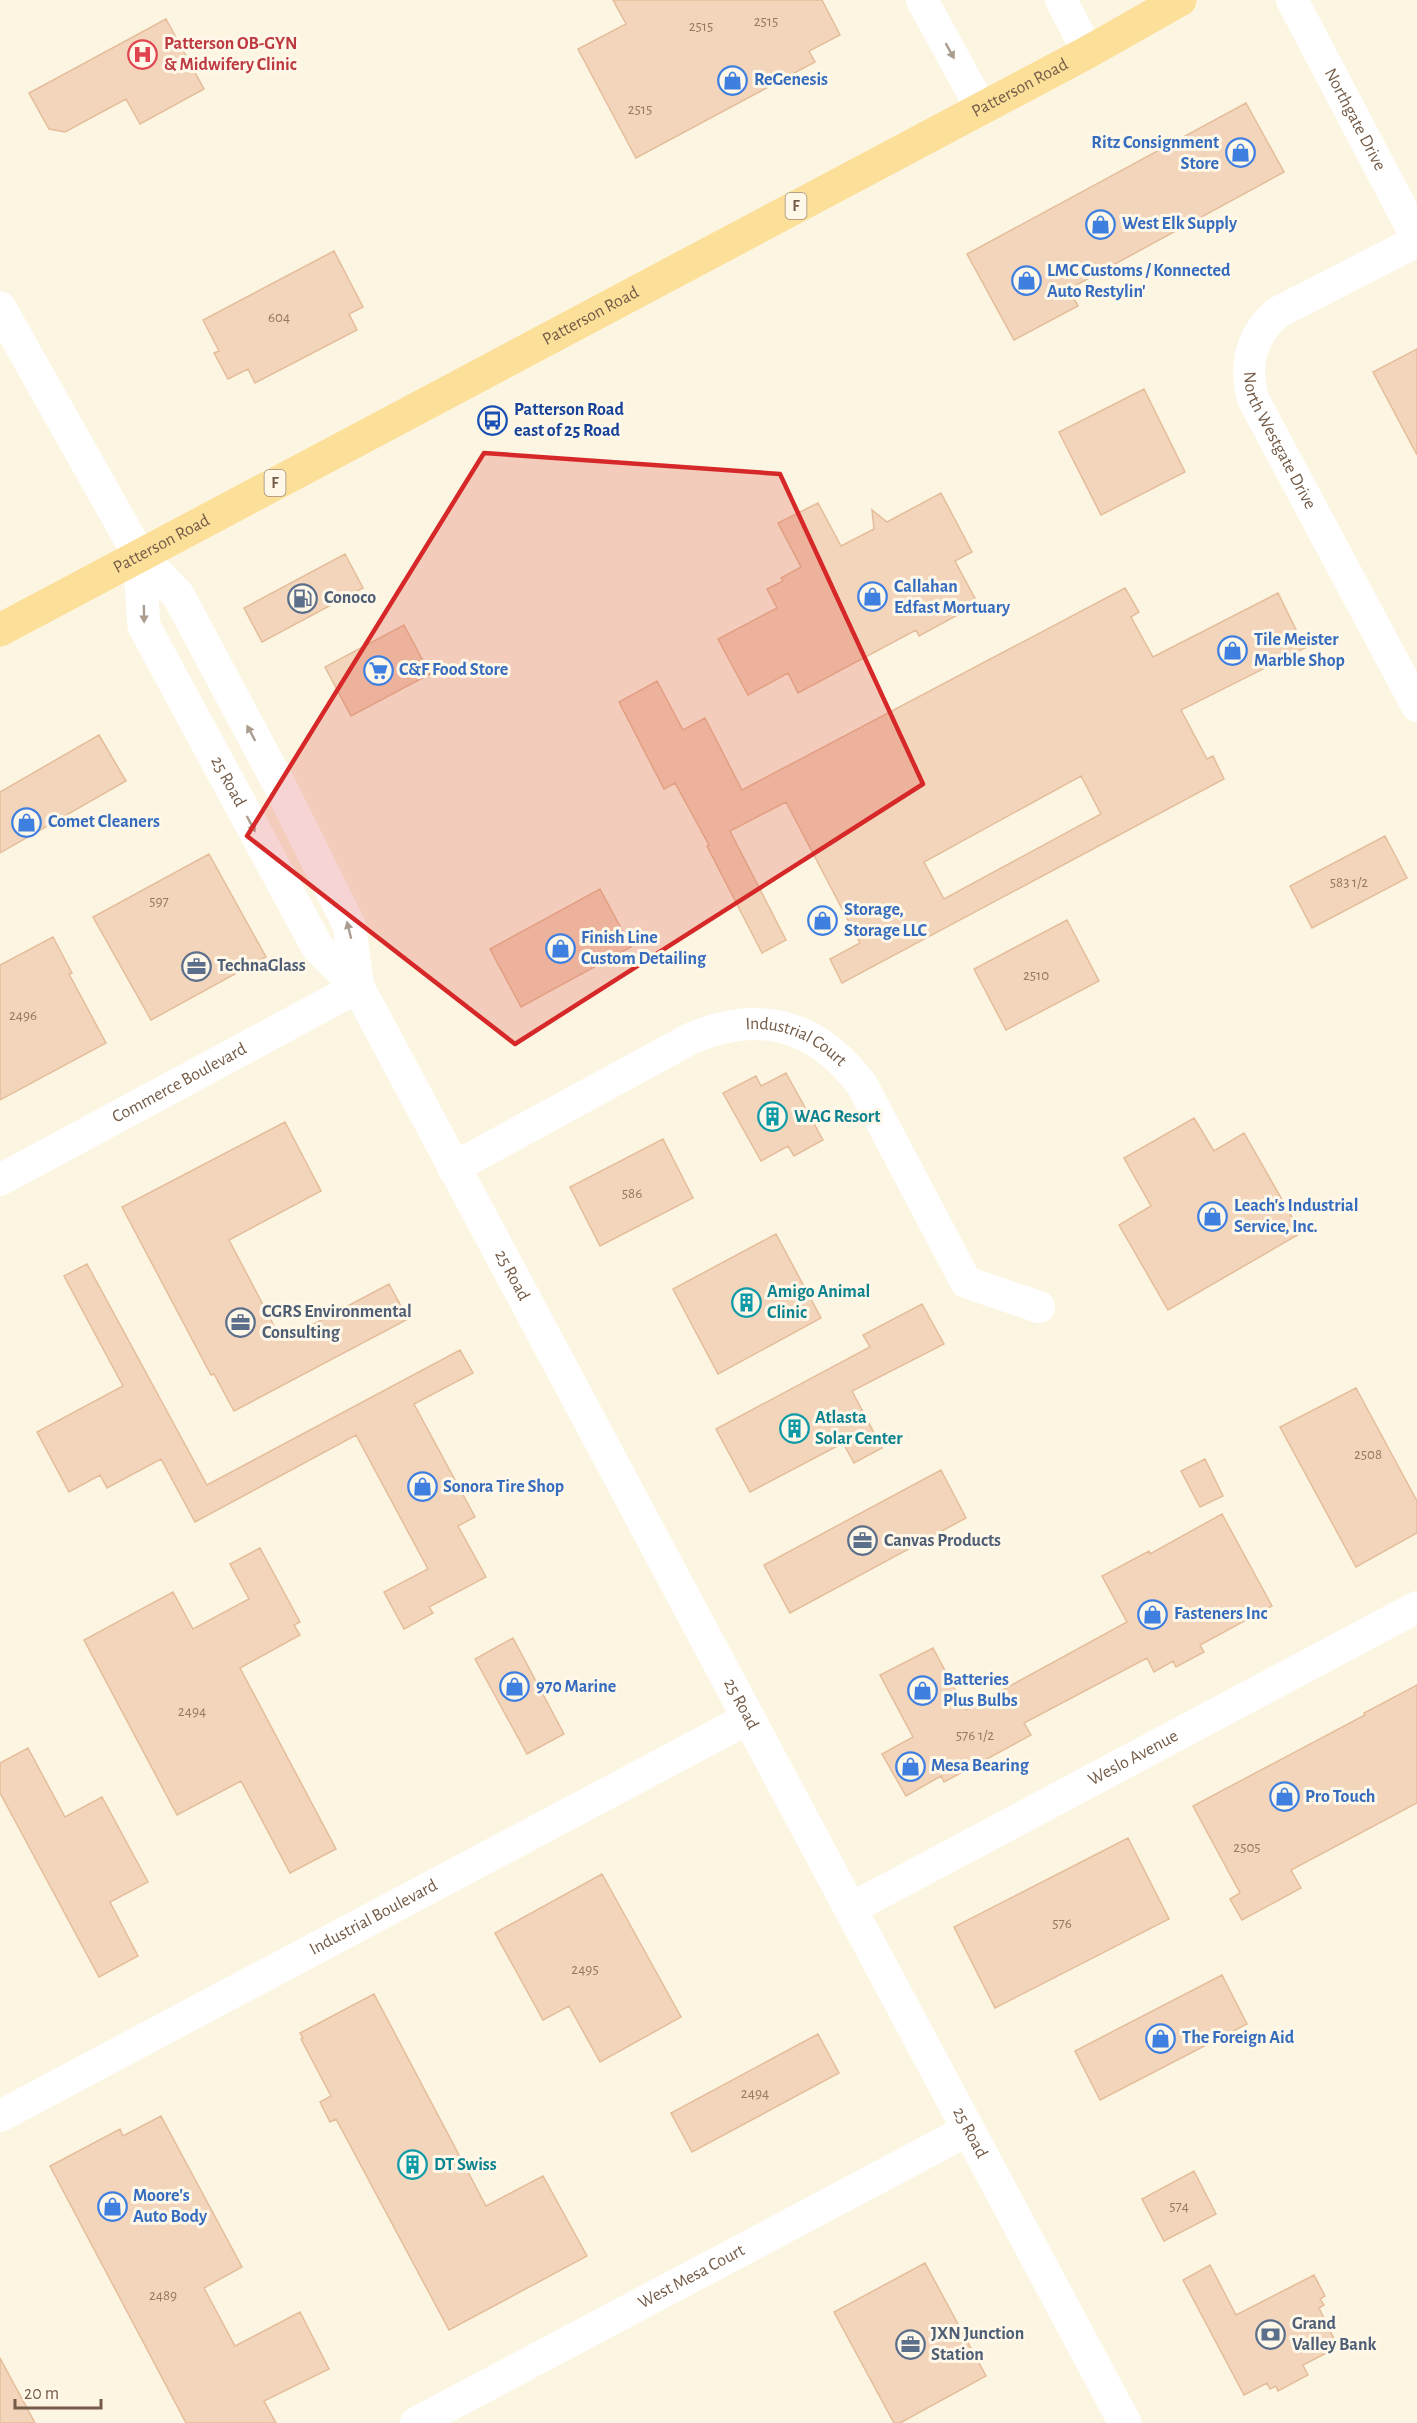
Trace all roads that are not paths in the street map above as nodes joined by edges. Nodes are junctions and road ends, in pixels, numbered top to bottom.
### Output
1 (922, 0) edge
2 (1061, 0) edge
3 (1180, 0) edge
4 (1292, 0) edge
5 (1088, 52) junction
6 (981, 108) junction
7 (1417, 240) edge
8 (0, 308) edge
9 (140, 555) junction
10 (0, 630) edge
11 (1417, 706) edge
12 (358, 987) junction
13 (453, 1167) junction
14 (0, 1180) edge
15 (1039, 1306) dead end
16 (1417, 1607) edge
17 (747, 1719) junction
18 (850, 1909) junction
19 (0, 2116) edge
20 (968, 2130) junction
21 (416, 2423) edge
22 (1125, 2423) edge

1 -> 6 street
2 - 5 street
3 - 5 main road, Patterson Road / F
4 - 7 street, Northgate Drive
5 - 6 main road, Patterson Road / F
6 - 9 main road, Patterson Road / F
7 - 11 street, North Westgate Drive
8 - 9 main road, 25 Road
9 - 10 main road, Patterson Road / F
12 -> 9 main road, 25 Road
9 -> 12 main road, 25 Road
12 - 13 main road, 25 Road
12 - 14 street, Commerce Boulevard
13 - 15 street, Industrial Court
13 - 17 main road, 25 Road
16 - 18 street, Weslo Avenue
17 - 18 main road, 25 Road
17 - 19 street, Industrial Boulevard
18 - 20 main road, 25 Road
20 - 21 street, West Mesa Court
20 - 22 main road, 25 Road

